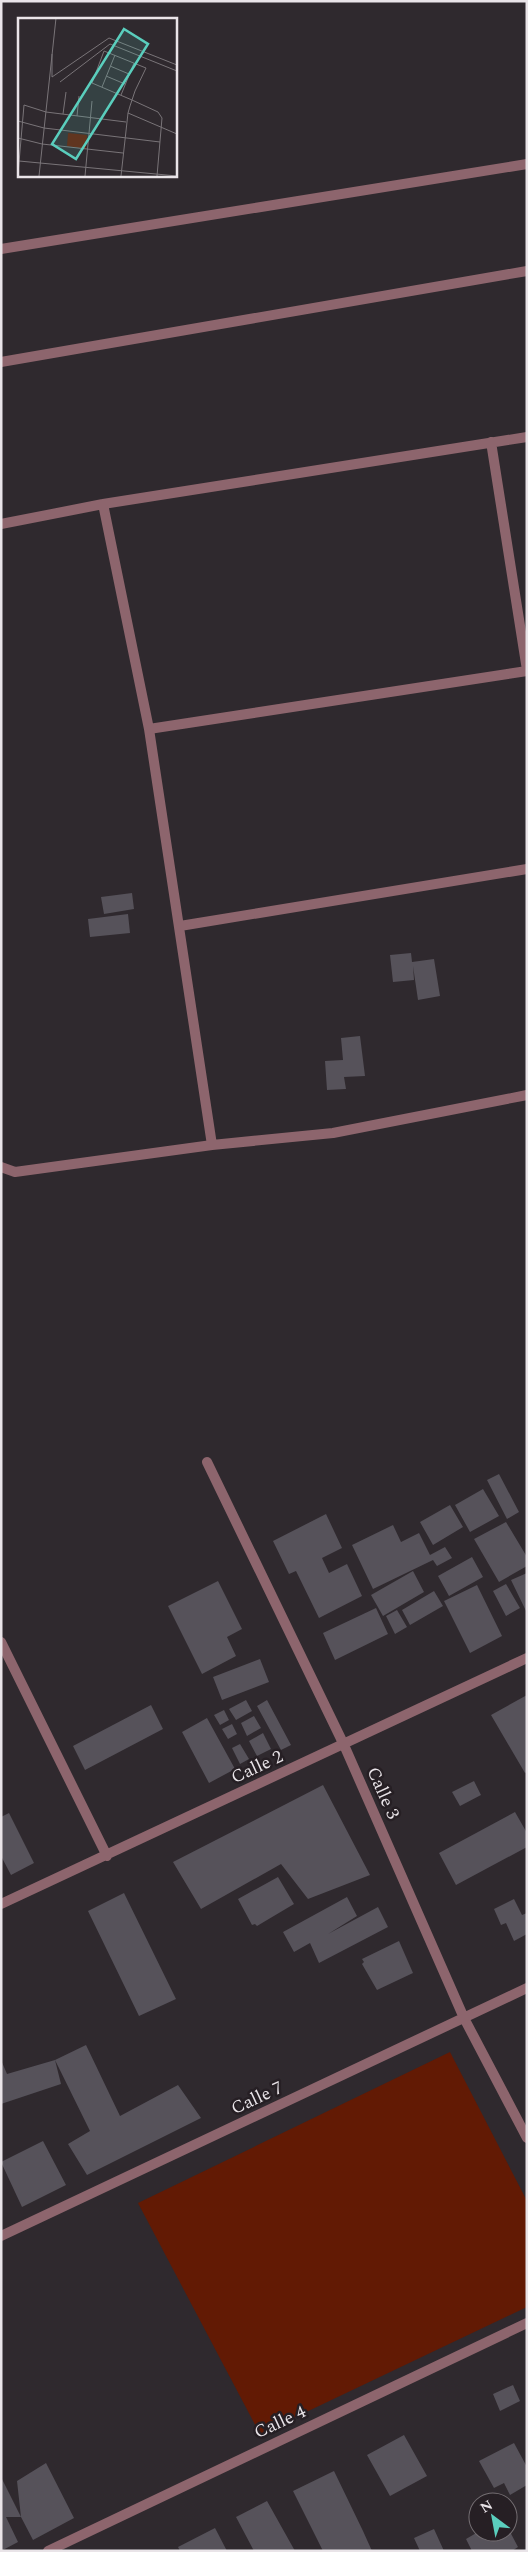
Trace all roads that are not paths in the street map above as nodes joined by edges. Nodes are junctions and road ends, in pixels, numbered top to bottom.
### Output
1 (527, 164) edge
2 (1, 249) edge
3 (527, 271) edge
4 (1, 362) edge
5 (527, 437) edge
6 (491, 442) junction
7 (103, 504) junction
8 (1, 524) edge
9 (527, 671) edge
10 (149, 729) junction
11 (527, 869) edge
12 (180, 926) junction
13 (527, 1095) edge
14 (212, 1144) junction
15 (1, 1167) edge
16 (207, 1462) dead end
17 (1, 1642) edge
18 (527, 1658) edge
19 (344, 1745) junction
20 (107, 1856) junction
21 (1, 1904) edge
22 (527, 1988) edge
23 (464, 2018) junction
24 (527, 2138) edge
25 (1, 2236) edge
26 (527, 2323) edge
27 (48, 2551) edge

1 - 2 street
3 - 4 street
5 - 6 street
6 - 7 street
6 - 9 street
7 - 8 street
7 - 10 street
9 - 10 street
10 - 12 street
11 - 12 street
12 - 14 street
13 - 14 street
14 - 15 street
16 - 19 street, Calle 3
17 - 20 street
18 - 19 street, Calle 2
19 - 20 street, Calle 2
19 - 23 street, Calle 3
20 - 21 street, Calle 2
22 - 23 street, Calle 7
23 - 24 street, Calle 3
23 - 25 street, Calle 7
26 - 27 street, Calle 4

